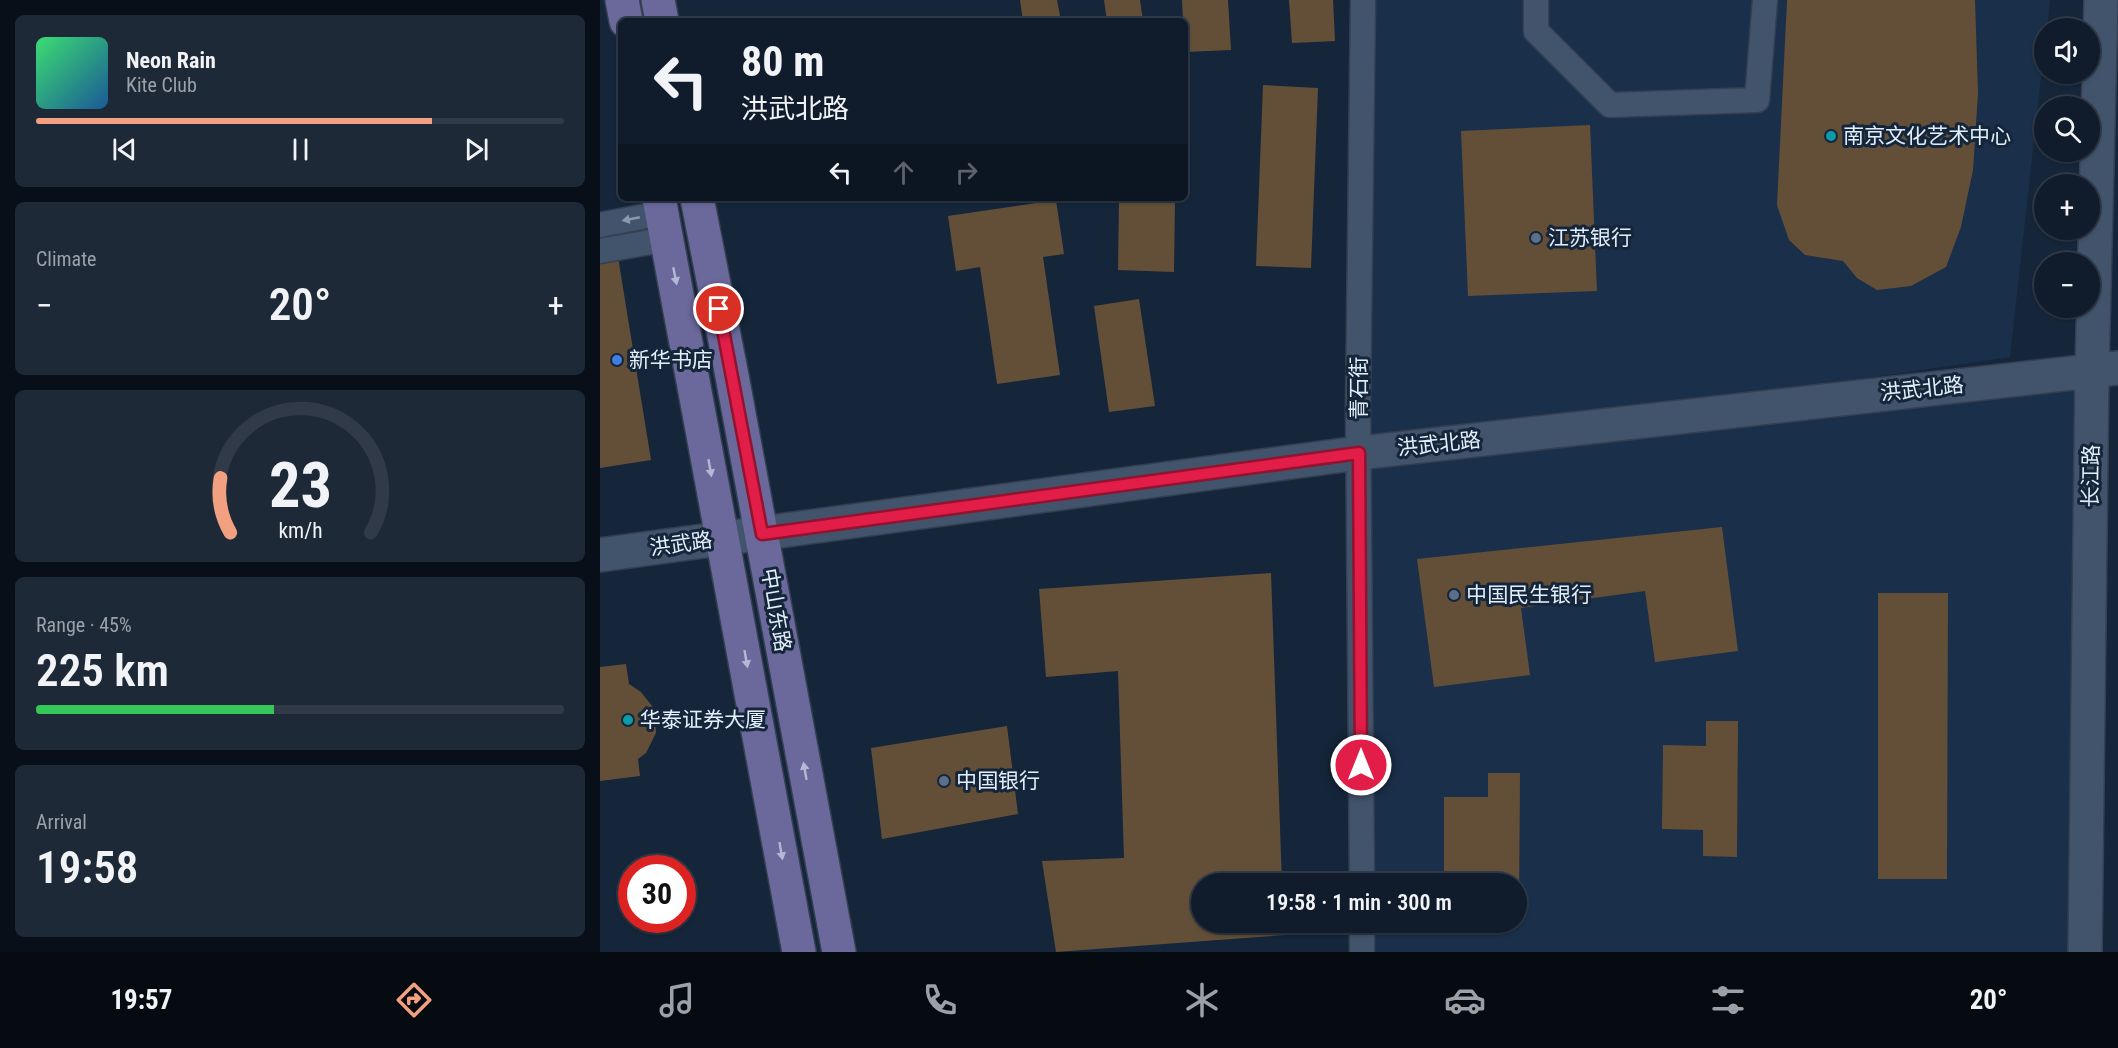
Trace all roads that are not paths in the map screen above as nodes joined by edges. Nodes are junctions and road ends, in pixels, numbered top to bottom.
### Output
1 (622, 0) edge
2 (658, 0) edge
3 (1363, 0) edge
4 (1536, 0) edge
5 (1766, 0) edge
6 (2101, 0) edge
7 (625, 18) edge
8 (661, 18) edge
9 (698, 201) edge
10 (663, 217) edge
11 (600, 225) edge
12 (600, 251) edge
13 (2105, 369) edge
14 (1359, 453) junction
15 (762, 534) junction
16 (723, 538) junction
17 (600, 555) edge
18 (1362, 873) edge
19 (1362, 933) edge
20 (799, 952) edge
21 (839, 952) edge
22 (1362, 952) edge
23 (2085, 952) edge

1 - 7 main road
2 - 8 main road
3 - 14 street, 青石街
4 - 5 street
6 - 13 main road, 长江路
9 - 15 main road, 中山东路
10 -> 11 street
10 - 12 street
10 -> 16 main road, 中山东路
13 - 14 main road, 洪武北路
13 - 23 main road, 长江路
14 - 15 main road, 洪武北路
14 - 18 street, 青石街
15 - 16 main road, 洪武路
21 -> 15 main road, 中山东路
16 - 17 main road, 洪武路
16 -> 20 main road, 中山东路
19 - 22 street

